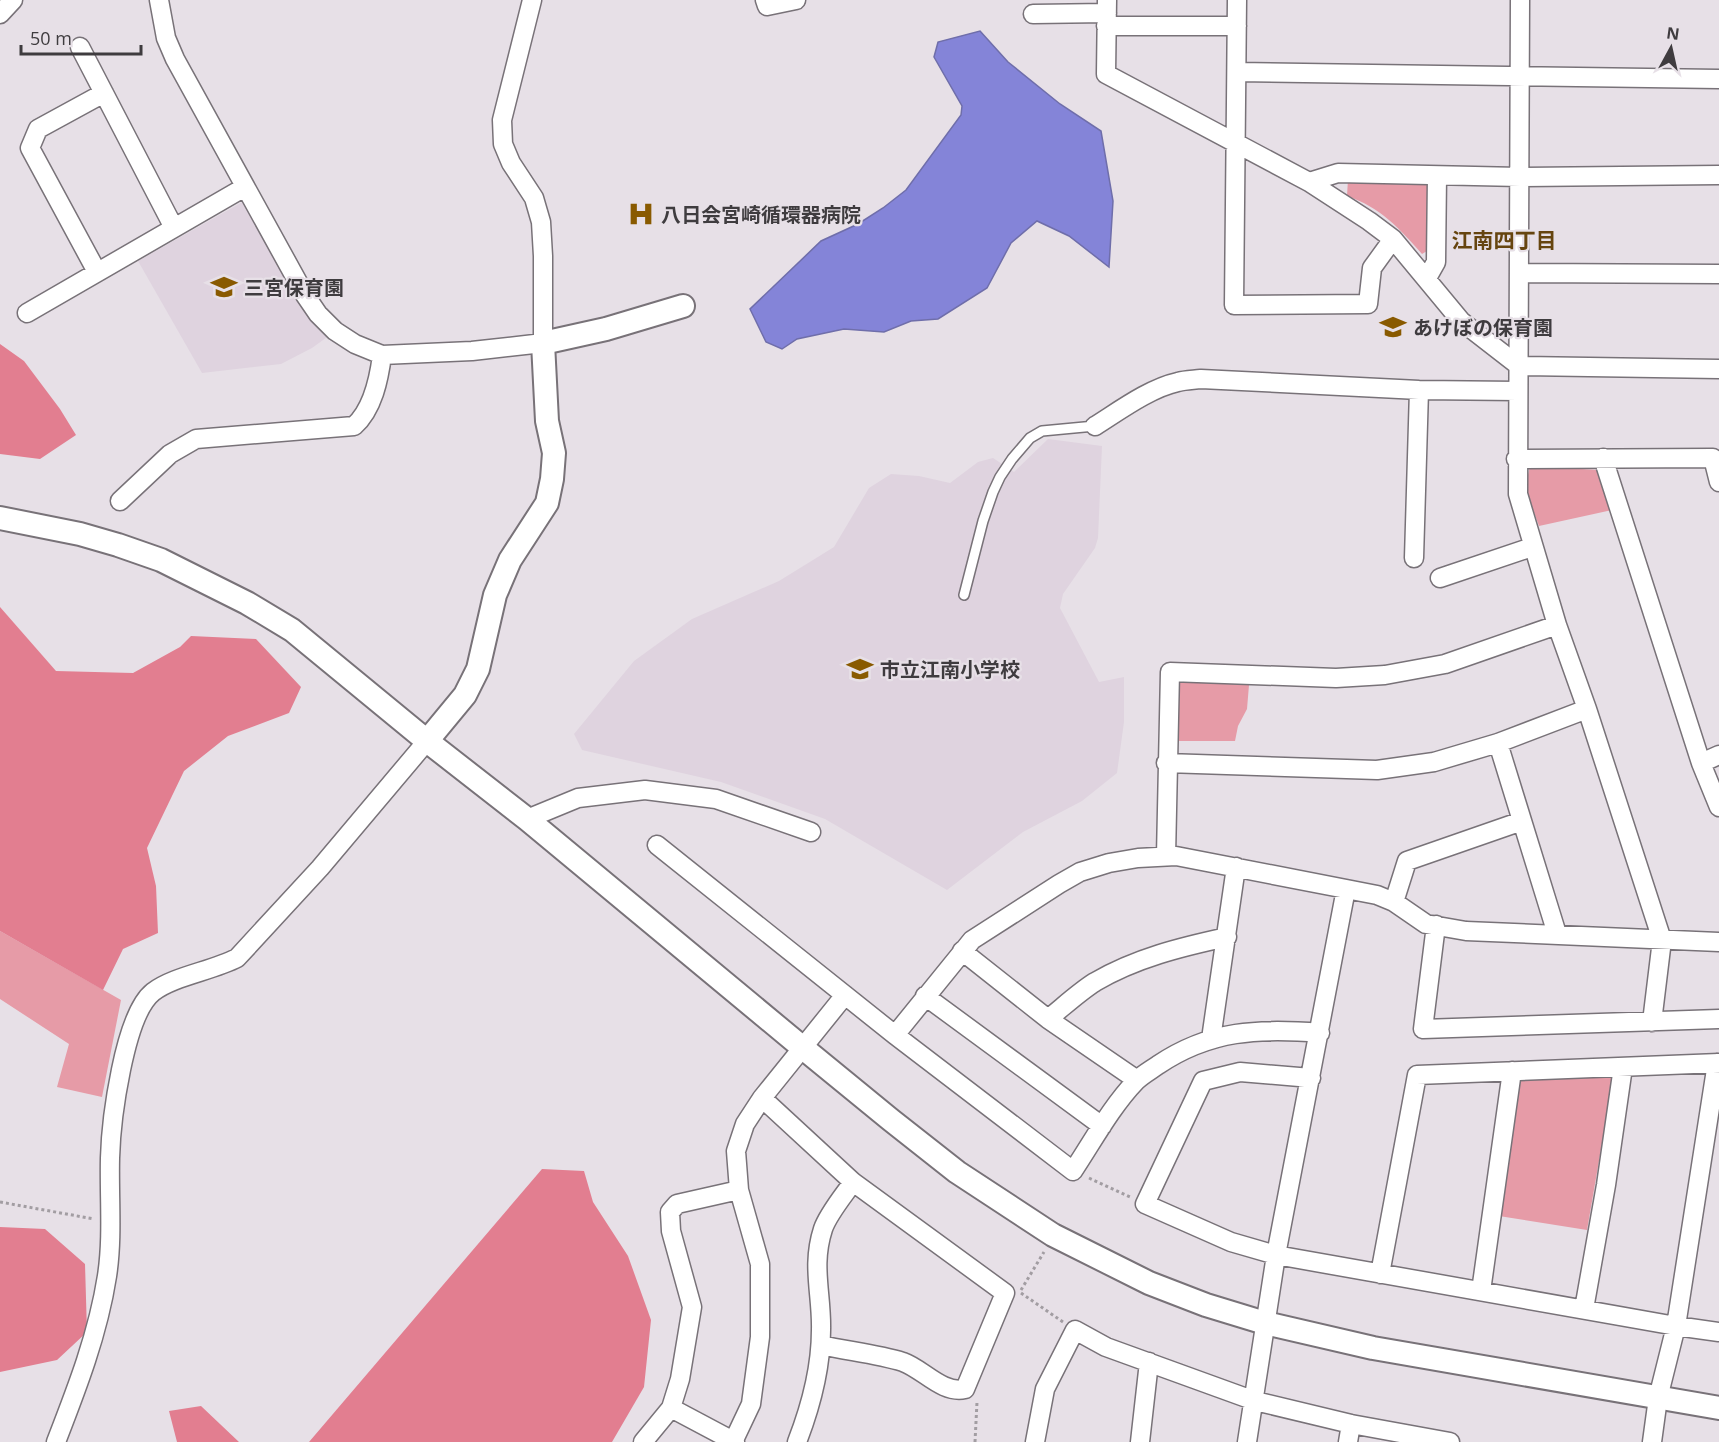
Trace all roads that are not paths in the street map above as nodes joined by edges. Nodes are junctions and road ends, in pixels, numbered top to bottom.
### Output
1 (13, 0) edge
2 (159, 0) edge
3 (532, 0) edge
4 (765, 0) edge
5 (796, 0) edge
6 (1237, 0) edge
7 (1520, 0) edge
8 (1107, 13) edge
9 (0, 14) edge
10 (1033, 14) dead end
11 (1237, 26) junction
12 (80, 47) dead end
13 (1237, 72) junction
14 (1520, 76) junction
15 (1719, 79) edge
16 (104, 93) junction
17 (1237, 146) junction
18 (1719, 175) edge
19 (1437, 176) junction
20 (1520, 177) junction
21 (1309, 182) junction
22 (245, 187) junction
23 (174, 228) junction
24 (1393, 239) junction
25 (97, 272) junction
26 (1519, 273) junction
27 (1719, 274) edge
28 (1427, 278) junction
29 (684, 306) dead end
30 (27, 314) dead end
31 (543, 343) junction
32 (382, 355) junction
33 (1519, 366) junction
34 (1719, 369) edge
35 (1419, 390) junction
36 (1518, 391) junction
37 (1095, 426) joint
38 (1603, 458) junction
39 (1516, 459) junction
40 (1719, 482) edge
41 (120, 501) dead end
42 (0, 518) edge
43 (1532, 547) junction
44 (1414, 558) dead end
45 (1440, 578) dead end
46 (964, 595) dead end
47 (1557, 625) junction
48 (1587, 709) junction
49 (427, 741) junction
50 (1498, 743) junction
51 (1719, 755) edge
52 (1166, 763) junction
53 (1701, 763) junction
54 (1719, 807) edge
55 (528, 819) junction
56 (1522, 821) junction
57 (811, 832) dead end
58 (657, 845) dead end
59 (1166, 856) junction
60 (1236, 867) junction
61 (1346, 889) junction
62 (1394, 902) junction
63 (1436, 925) junction
64 (1557, 934) junction
65 (1227, 937) junction
66 (1662, 940) junction
67 (1719, 942) edge
68 (962, 951) junction
69 (845, 995) junction
70 (925, 996) junction
71 (1048, 1019) junction
72 (1719, 1019) edge
73 (1652, 1022) junction
74 (1320, 1033) junction
75 (895, 1035) junction
76 (1211, 1039) junction
77 (803, 1048) junction
78 (1718, 1063) edge
79 (1623, 1066) junction
80 (1512, 1071) junction
81 (1311, 1078) junction
82 (1137, 1080) junction
83 (762, 1098) junction
84 (1102, 1126) junction
85 (853, 1182) junction
86 (739, 1190) junction
87 (1276, 1255) junction
88 (1380, 1274) junction
89 (1481, 1291) junction
90 (1584, 1309) junction
91 (1265, 1323) junction
92 (1676, 1326) junction
93 (1719, 1332) edge
94 (820, 1345) junction
95 (1149, 1362) junction
96 (1658, 1398) junction
97 (1255, 1401) junction
98 (671, 1408) junction
99 (1719, 1408) edge
100 (1351, 1424) junction
101 (56, 1442) edge
102 (643, 1442) edge
103 (734, 1442) edge
104 (797, 1442) edge
105 (1035, 1442) edge
106 (1140, 1442) edge
107 (1247, 1442) edge
108 (1348, 1442) edge
109 (1450, 1442) edge
110 (1652, 1442) edge

1 - 9 street
2 - 22 street
3 - 31 street
4 - 5 street
6 - 11 street
7 - 14 street
8 - 10 street
8 - 11 street
8 - 17 street
11 - 13 street
12 - 16 street
13 - 14 street
13 - 17 street
14 - 15 street
14 - 20 street
16 - 23 street
16 - 25 street
17 - 21 street
17 - 24 street
18 - 20 street
19 - 20 street
19 - 21 street
19 - 28 street
20 - 26 street
21 - 24 street
22 - 23 street
22 - 32 street
23 - 25 street
24 - 28 street
25 - 30 street
26 - 27 street
26 - 33 street
28 - 33 street
29 - 31 street
31 - 32 street
31 - 49 street
32 - 41 street
33 - 34 street
33 - 36 street
35 - 36 street
35 - 37 street
35 - 44 street
36 - 39 street
37 - 46 lane
38 - 39 street
38 - 40 street
38 - 53 street
39 - 43 street
42 - 49 street
43 - 45 street
43 - 47 street
47 - 48 street
47 - 52 street
48 - 50 street
48 - 66 street
49 - 55 street
49 - 101 street
50 - 52 street
50 - 56 street
51 - 53 street
52 - 59 street
53 - 54 street
55 - 57 street
55 - 77 street
56 - 62 street
56 - 64 street
58 - 69 street
59 - 60 street
59 - 68 street
60 - 61 street
60 - 65 street
61 - 62 street
61 - 74 street
62 - 63 street
63 - 64 street
63 - 73 street
64 - 66 street
65 - 71 street
65 - 76 street
66 - 67 street
66 - 73 street
68 - 70 street
68 - 71 street
69 - 75 street
69 - 77 street
70 - 75 street
70 - 84 street
71 - 82 street
72 - 73 street
74 - 76 street
74 - 81 street
75 - 84 street
76 - 82 street
77 - 83 street
77 - 91 street
78 - 79 street
78 - 92 street
79 - 80 street
79 - 90 street
80 - 88 street
80 - 89 street
81 - 87 street
81 - 87 street
82 - 84 street
83 - 85 street
83 - 86 street
85 - 94 street
85 - 94 street
86 - 98 street
86 - 103 street
87 - 88 street
87 - 91 street
88 - 89 street
89 - 90 street
90 - 92 street
91 - 96 street
91 - 97 street
92 - 93 street
92 - 96 street
94 - 104 street
95 - 97 street
95 - 105 street
95 - 106 street
96 - 99 street
96 - 110 street
97 - 100 street
97 - 107 street
98 - 102 street
98 - 103 street
100 - 108 street
100 - 109 street

